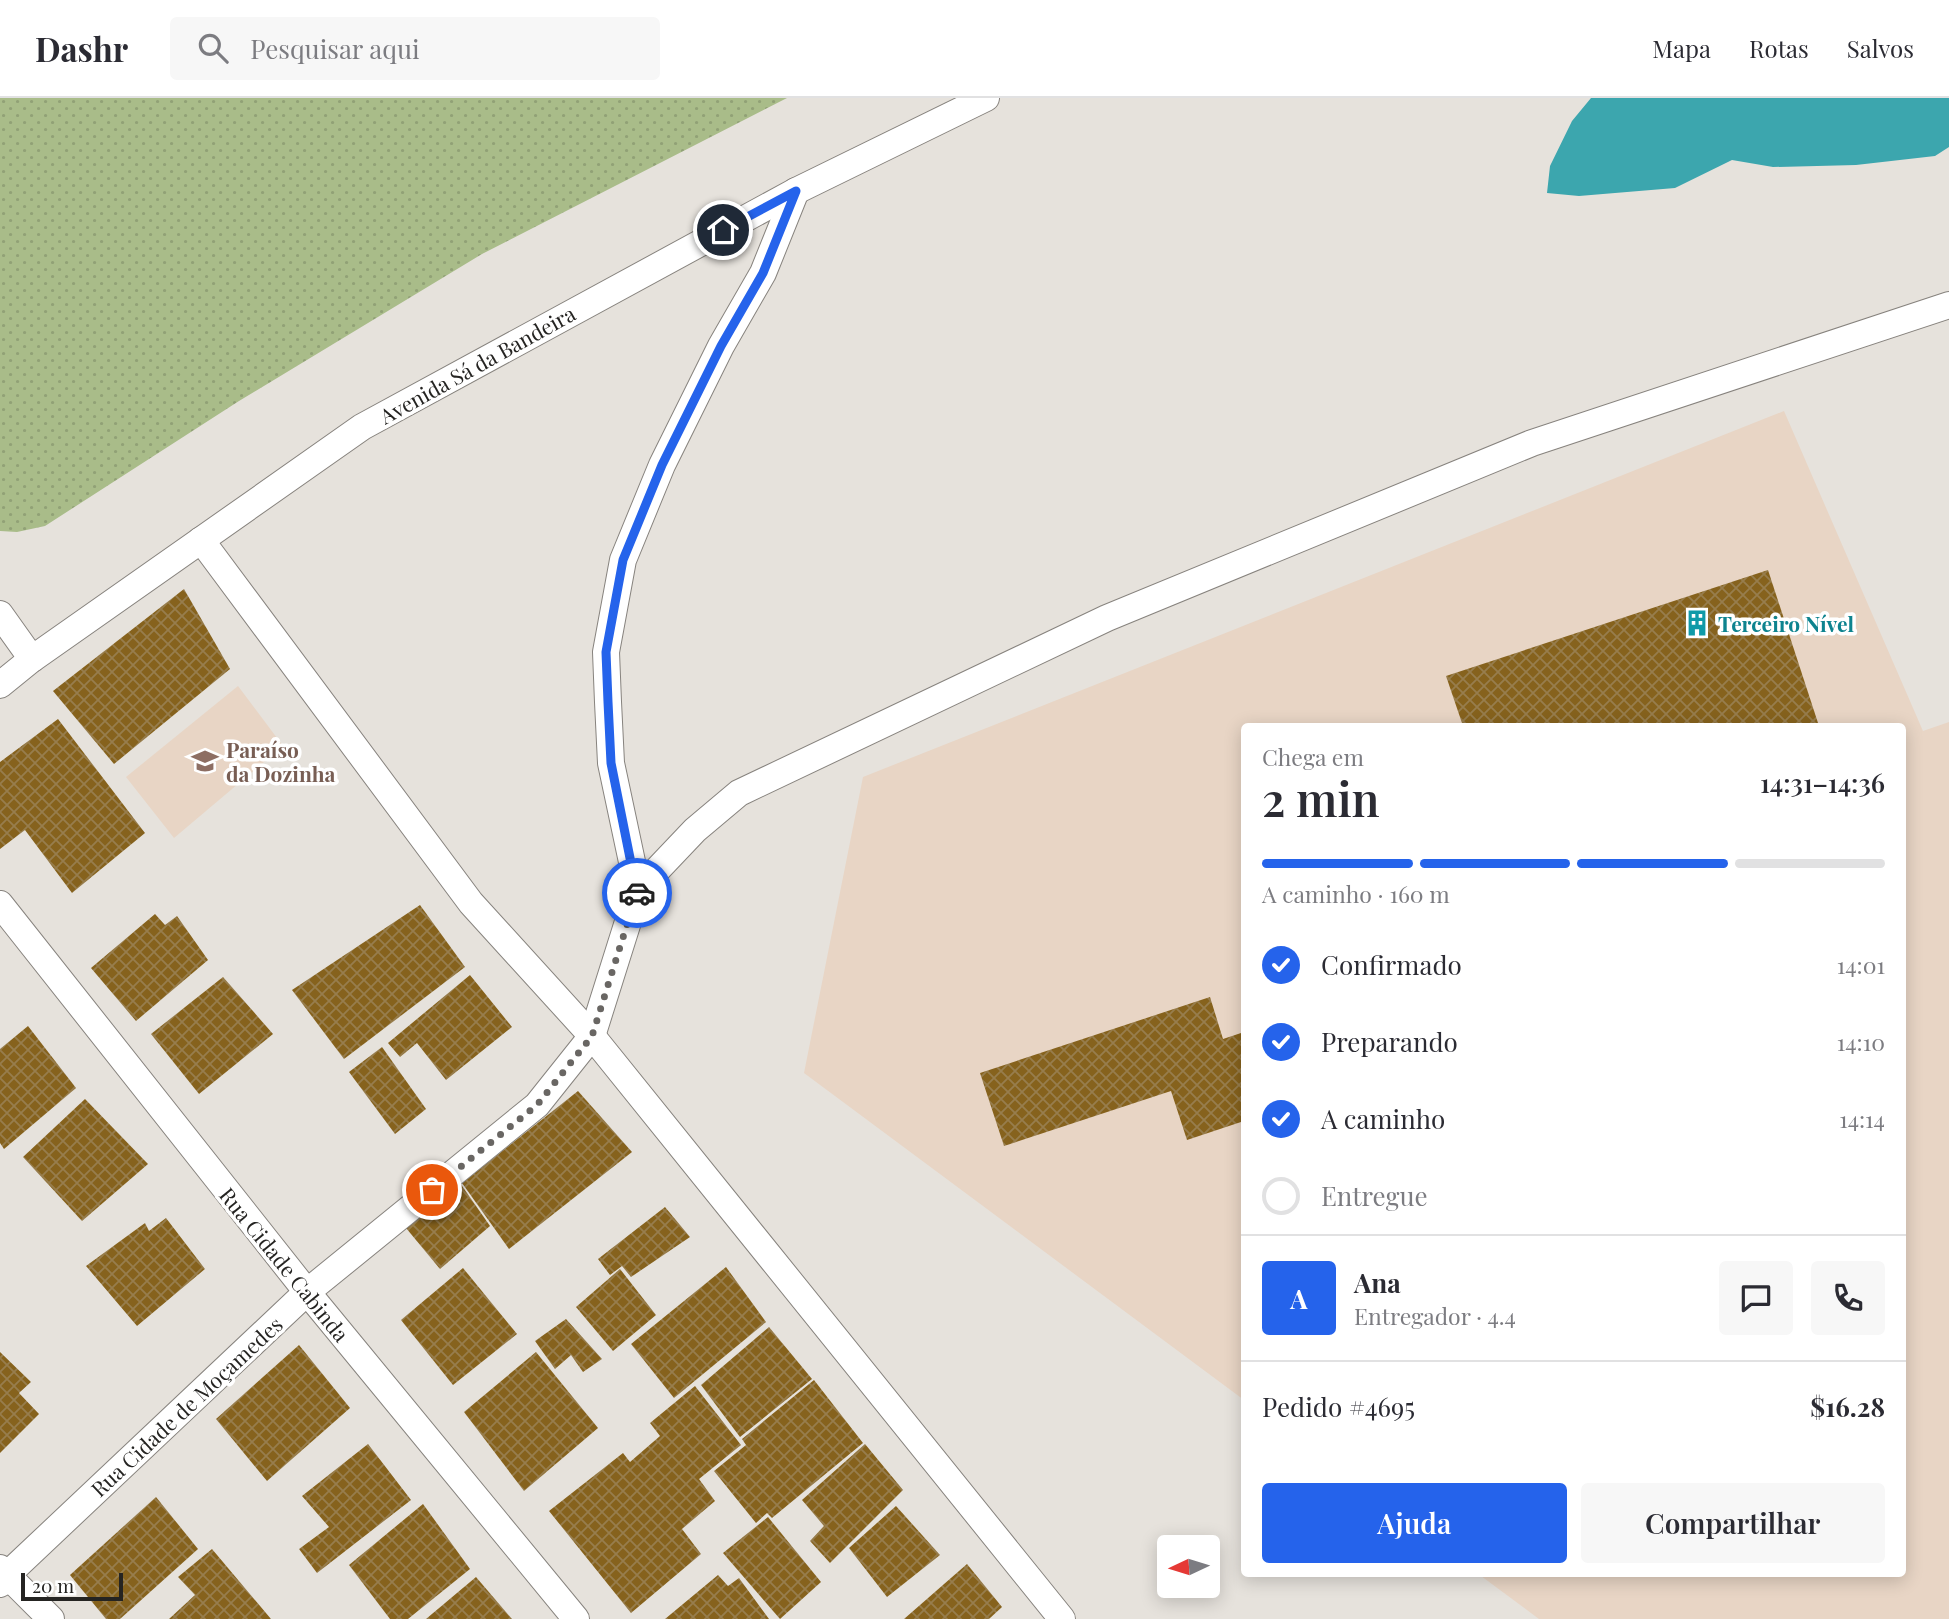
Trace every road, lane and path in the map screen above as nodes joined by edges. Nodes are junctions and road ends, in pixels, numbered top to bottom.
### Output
1 (986, 98) edge
2 (796, 191) junction
3 (1949, 305) edge
4 (201, 540) junction
5 (0, 614) edge
6 (32, 659) junction
7 (0, 685) edge
8 (638, 890) junction
9 (0, 904) edge
10 (592, 1036) junction
11 (307, 1293) junction
12 (2, 1576) edge
13 (51, 1619) edge
14 (576, 1619) edge
15 (1062, 1619) edge

1 - 2 street, Avenida Sá da Bandeira
2 - 4 street, Avenida Sá da Bandeira
2 - 8 street
3 - 8 street
4 - 6 street, Avenida Sá da Bandeira
4 - 10 street
5 - 6 street
6 - 7 street, Avenida Sá da Bandeira
8 - 10 street
9 - 11 street, Rua Cidade Cabinda
10 - 11 street, Rua Cidade de Moçamedes
10 - 15 street
11 - 12 street, Rua Cidade de Moçamedes
11 - 14 street, Rua Cidade Cabinda
12 - 13 street

